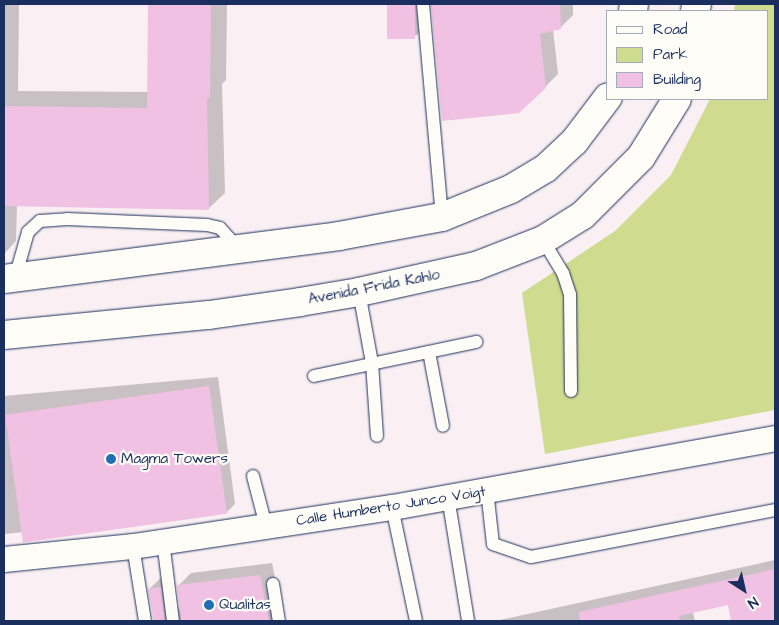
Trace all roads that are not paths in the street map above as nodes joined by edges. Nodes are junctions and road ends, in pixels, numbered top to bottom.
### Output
1 (423, 4) edge
2 (606, 100) edge
3 (676, 100) edge
4 (442, 217) junction
5 (543, 240) junction
6 (239, 250) junction
7 (10, 279) edge
8 (359, 292) junction
9 (4, 335) edge
10 (476, 342) dead end
11 (429, 352) junction
12 (372, 363) junction
13 (314, 376) dead end
14 (571, 391) dead end
15 (443, 426) dead end
16 (376, 436) dead end
17 (775, 438) edge
18 (253, 476) dead end
19 (487, 490) junction
20 (448, 497) junction
21 (392, 507) junction
22 (775, 510) edge
23 (266, 526) junction
24 (163, 541) junction
25 (133, 546) junction
26 (4, 559) edge
27 (273, 584) dead end
28 (145, 621) edge
29 (173, 621) edge
30 (279, 621) edge
31 (416, 621) edge
32 (468, 621) edge

1 - 4 lane
2 - 4 street
3 - 5 street, Avenida Frida Kahlo
4 - 6 street
5 - 8 street, Avenida Frida Kahlo
5 - 14 lane
6 - 7 street
6 - 7 lane
8 - 9 street, Avenida Frida Kahlo
8 - 12 lane
10 - 11 lane
11 - 12 lane
11 - 15 lane
12 - 13 lane
12 - 16 lane
17 - 19 street, Calle Humberto Junco Voigt
18 - 23 lane
19 - 20 street, Calle Humberto Junco Voigt
19 - 22 lane
20 - 21 street, Calle Humberto Junco Voigt
20 - 32 lane
21 - 23 street, Calle Humberto Junco Voigt
21 - 31 lane
23 - 24 street, Calle Humberto Junco Voigt
24 - 25 street, Calle Humberto Junco Voigt
24 - 29 lane
25 - 26 street, Calle Humberto Junco Voigt
25 - 28 lane
27 - 30 lane

